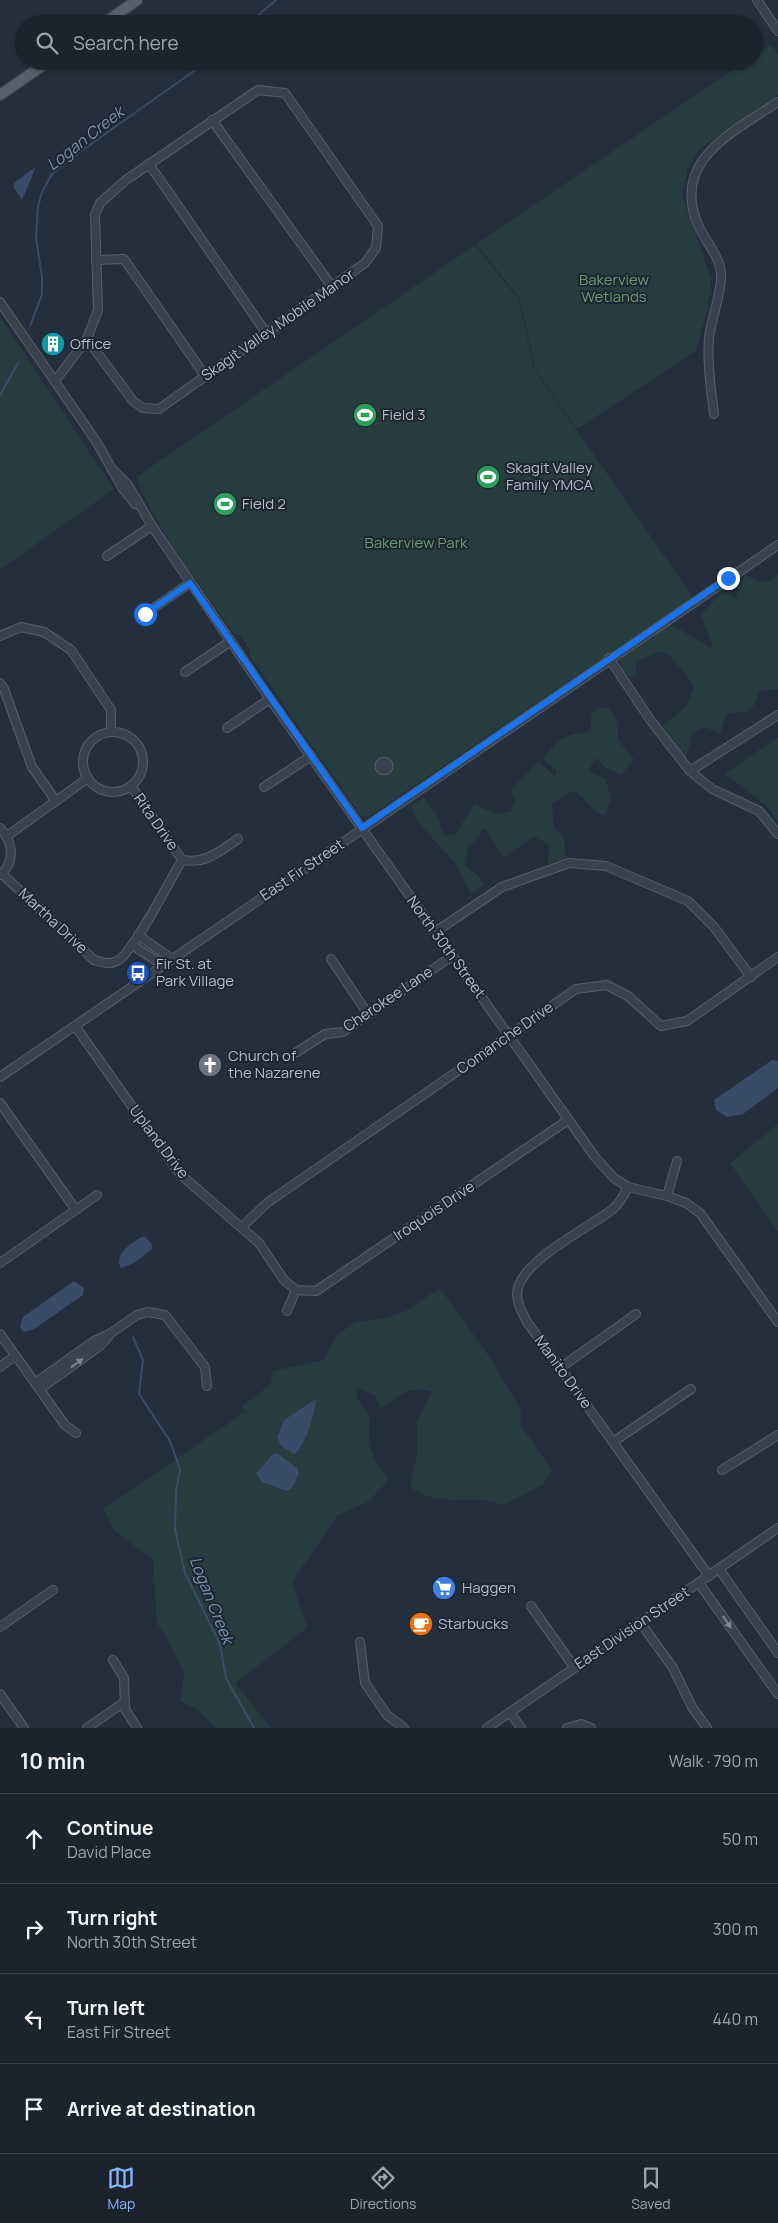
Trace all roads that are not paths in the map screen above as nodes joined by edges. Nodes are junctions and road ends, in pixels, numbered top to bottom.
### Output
1 (137, 0) edge
2 (757, 0) edge
3 (116, 15) edge
4 (778, 31) edge
5 (35, 70) edge
6 (0, 95) edge
7 (778, 102) edge
8 (212, 120) junction
9 (149, 164) junction
10 (96, 260) junction
11 (332, 288) junction
12 (0, 302) edge
13 (266, 334) junction
14 (87, 339) junction
15 (206, 377) junction
16 (54, 381) junction
17 (714, 414) dead end
18 (152, 526) junction
19 (778, 545) edge
20 (107, 556) dead end
21 (190, 583) junction
22 (145, 614) dead end
23 (0, 636) edge
24 (230, 641) junction
25 (609, 658) junction
26 (185, 672) dead end
27 (0, 683) edge
28 (270, 699) junction
29 (778, 715) edge
30 (227, 728) dead end
31 (111, 731) junction
32 (311, 756) junction
33 (690, 771) junction
34 (88, 778) junction
35 (131, 786) junction
36 (264, 786) dead end
37 (56, 801) junction
38 (0, 828) edge
39 (362, 828) junction
40 (778, 834) edge
41 (7, 836) junction
42 (238, 839) dead end
43 (182, 860) junction
44 (1, 875) edge
45 (436, 932) junction
46 (138, 936) junction
47 (132, 945) junction
48 (452, 956) junction
49 (778, 957) edge
50 (172, 959) junction
51 (331, 959) dead end
52 (106, 963) joint
53 (163, 965) junction
54 (750, 977) junction
55 (368, 1014) junction
56 (75, 1026) junction
57 (509, 1036) junction
58 (297, 1052) dead end
59 (0, 1077) edge
60 (0, 1103) edge
61 (568, 1120) junction
62 (677, 1161) dead end
63 (628, 1187) junction
64 (97, 1195) dead end
65 (667, 1196) junction
66 (76, 1210) junction
67 (242, 1227) junction
68 (0, 1263) edge
69 (296, 1290) junction
70 (287, 1311) dead end
71 (636, 1314) dead end
72 (778, 1322) edge
73 (0, 1334) edge
74 (16, 1356) junction
75 (0, 1367) edge
76 (560, 1368) junction
77 (37, 1386) junction
78 (207, 1386) dead end
79 (691, 1389) dead end
80 (76, 1433) dead end
81 (778, 1435) edge
82 (613, 1442) junction
83 (722, 1470) dead end
84 (778, 1528) edge
85 (719, 1569) junction
86 (709, 1576) junction
87 (699, 1582) junction
88 (54, 1590) dead end
89 (531, 1606) dead end
90 (640, 1622) junction
91 (0, 1627) edge
92 (360, 1642) dead end
93 (778, 1654) edge
94 (113, 1660) dead end
95 (574, 1667) junction
96 (0, 1694) edge
97 (778, 1694) edge
98 (123, 1703) junction
99 (510, 1712) junction
100 (24, 1728) edge
101 (88, 1728) edge
102 (137, 1728) edge
103 (404, 1728) edge
104 (487, 1728) edge
105 (521, 1728) edge
106 (567, 1728) edge
107 (591, 1728) edge
108 (707, 1728) edge

1 - 3 main road
2 - 4 street
5 - 6 main road
7 - 17 street
8 - 9 street, Skagit Valley Mobile Manor
8 - 11 street
8 - 11 street, Skagit Valley Mobile Manor
9 - 10 street, Skagit Valley Mobile Manor
9 - 13 street
10 - 14 street, Skagit Valley Mobile Manor
10 - 15 street
11 - 13 street, Skagit Valley Mobile Manor
12 - 16 street, North 30th Street
13 - 15 street, Skagit Valley Mobile Manor
14 - 15 street, Skagit Valley Mobile Manor
14 - 16 street, Skagit Valley Mobile Manor
16 - 18 street, North 30th Street
18 - 20 street
18 - 21 street, North 30th Street
19 - 25 street, East Fir Street
21 - 22 street
21 - 24 street, North 30th Street
23 - 31 street
24 - 26 street
24 - 28 street, North 30th Street
25 - 33 street
25 - 39 street, East Fir Street
27 - 37 street
28 - 30 street
28 - 32 street, North 30th Street
29 - 33 street
31 - 34 street
31 - 35 street
32 - 36 street
32 - 39 street, North 30th Street
33 - 40 street
34 - 35 street
34 - 37 street
35 - 43 street, Rita Drive
37 - 41 street
38 - 41 street
39 - 45 street, North 30th Street
39 - 50 street, East Fir Street
41 - 44 street
42 - 43 street
43 - 46 street, Rita Drive
44 - 52 street, Martha Drive
45 - 48 street, North 30th Street
45 - 54 street
46 - 47 street, Rita Drive
46 - 50 street
47 - 52 street, Rita Drive
47 - 53 street
48 - 55 street, Cherokee Lane
48 - 57 street, North 30th Street
49 - 54 street, Comanche Drive
50 - 53 street, East Fir Street
51 - 55 street
53 - 56 street, East Fir Street
54 - 57 street, Comanche Drive
55 - 58 street, Cherokee Lane
56 - 59 street, East Fir Street
56 - 67 street, Upland Drive
57 - 61 street, North 30th Street
57 - 67 street, Comanche Drive
60 - 66 street
61 - 63 street, North 30th Street
61 - 69 street, Iroquois Drive
62 - 65 street
63 - 65 street, North 30th Street
63 - 76 street, Manito Drive
64 - 66 street
65 - 72 street, North 30th Street
66 - 68 street
67 - 69 street, Upland Drive
69 - 70 street
71 - 76 street
73 - 74 street
74 - 75 street
74 - 77 street
76 - 82 street, Manito Drive
77 - 78 street
77 - 80 street
79 - 82 street
81 - 83 street
82 - 86 street, Manito Drive
84 - 85 street, East Division Street
85 - 86 street, East Division Street
85 - 93 street
86 - 87 street, East Division Street
87 - 90 street, East Division Street
87 -> 97 street
88 - 91 street
89 - 95 street
90 - 95 street, East Division Street
90 - 108 street
92 - 103 street
94 - 98 street
95 - 99 street, East Division Street
96 - 100 street
98 - 101 street
98 - 102 street
99 - 104 street, East Division Street
99 - 105 street
106 - 107 street

